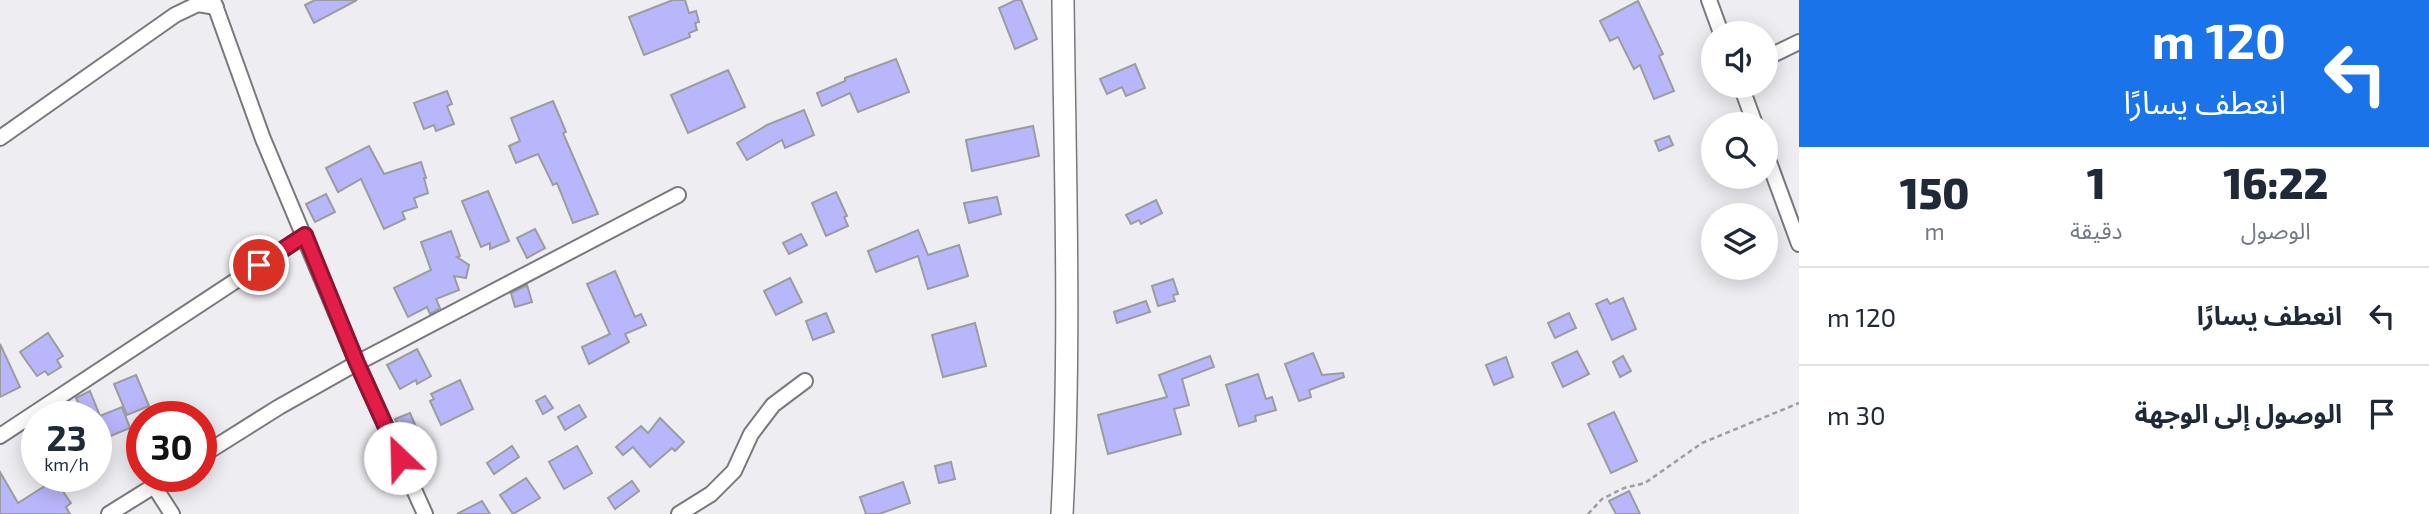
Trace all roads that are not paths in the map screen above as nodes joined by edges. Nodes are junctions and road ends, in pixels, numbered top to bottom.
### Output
1 (1063, 0) edge
2 (1709, 0) edge
3 (214, 3) edge
4 (1717, 21) edge
5 (1799, 42) edge
6 (1778, 52) edge
7 (0, 138) edge
8 (1778, 187) edge
9 (678, 195) dead end
10 (305, 235) junction
11 (1799, 244) edge
12 (357, 363) junction
13 (805, 381) dead end
14 (0, 436) edge
15 (217, 446) edge
16 (144, 492) edge
17 (158, 492) edge
18 (109, 514) edge
19 (172, 514) edge
20 (425, 514) edge
21 (679, 514) edge
22 (1062, 514) edge

1 - 22 street
2 - 4 street
3 - 7 street
3 - 10 street
5 - 6 street
8 - 11 street
9 - 12 street
10 - 12 street
10 - 14 street
12 - 15 street
12 - 20 street
13 - 21 street
16 - 18 street
17 - 19 street

